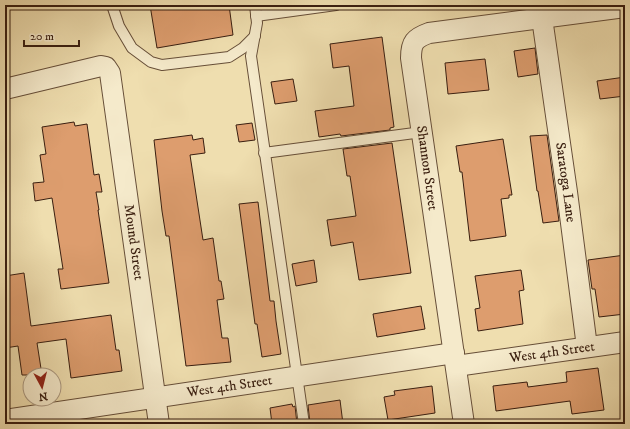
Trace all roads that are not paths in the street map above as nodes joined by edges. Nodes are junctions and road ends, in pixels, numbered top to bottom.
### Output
1 (112, 5) edge
2 (255, 5) edge
3 (336, 5) edge
4 (625, 6) edge
5 (256, 16) junction
6 (542, 18) junction
7 (255, 36) junction
8 (5, 89) edge
9 (422, 132) junction
10 (264, 153) junction
11 (625, 342) edge
12 (588, 347) junction
13 (455, 359) junction
14 (298, 377) junction
15 (156, 397) junction
16 (6, 420) edge
17 (160, 424) edge
18 (304, 424) edge
19 (464, 424) edge

1 - 7 lane
2 - 5 lane
3 - 5 lane
4 - 6 street, Shannon Street
5 - 7 lane
6 - 9 street, Shannon Street
6 - 12 street, Saratoga Lane
7 - 10 lane
8 - 15 street, Mound Street
9 - 10 lane
9 - 13 street, Shannon Street
10 - 14 lane
11 - 12 street, West 4th Street
12 - 13 street, West 4th Street
13 - 14 street, West 4th Street
13 - 19 street, Shannon Street
14 - 15 street, West 4th Street
14 - 18 lane
15 - 16 street, West 4th Street
15 - 17 street, Mound Street

